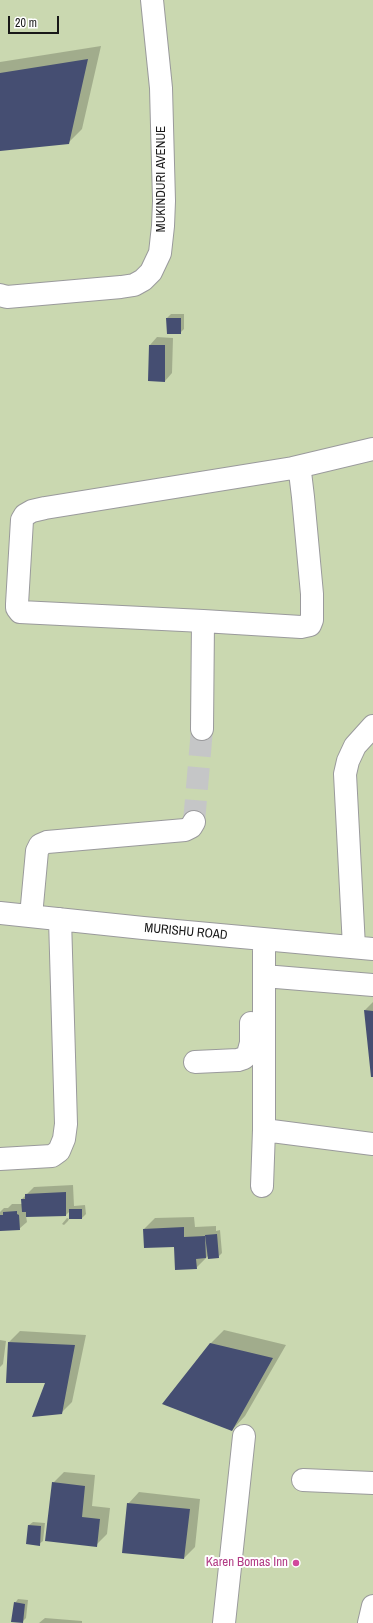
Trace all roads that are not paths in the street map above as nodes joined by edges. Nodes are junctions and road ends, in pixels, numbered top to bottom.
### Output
1 (152, 0) edge
2 (0, 295) edge
3 (373, 449) edge
4 (293, 468) junction
5 (203, 621) junction
6 (373, 726) edge
7 (202, 729) tunnel mouth
8 (194, 822) dead end
9 (0, 913) edge
10 (31, 916) junction
11 (60, 919) junction
12 (257, 938) junction
13 (364, 948) edge
14 (264, 976) junction
15 (373, 985) edge
16 (195, 1062) dead end
17 (264, 1130) junction
18 (373, 1144) edge
19 (0, 1159) edge
20 (262, 1186) dead end
21 (244, 1436) dead end
22 (303, 1480) dead end
23 (373, 1483) edge
24 (373, 1606) edge
25 (224, 1623) edge
26 (369, 1623) edge

1 - 2 street, MUKINDURI AVENUE
3 - 4 street
4 - 5 street
4 - 5 street
5 - 7 street
6 - 13 street
8 - 10 street
9 - 10 street, MURISHU ROAD
10 - 11 street, MURISHU ROAD
11 - 12 street, MURISHU ROAD
11 - 19 street
12 - 13 street, MURISHU ROAD
12 - 14 street
12 - 16 street
14 - 15 street
14 - 17 street
17 - 18 street
17 - 20 street
21 - 25 street
22 - 23 street
24 - 26 street

